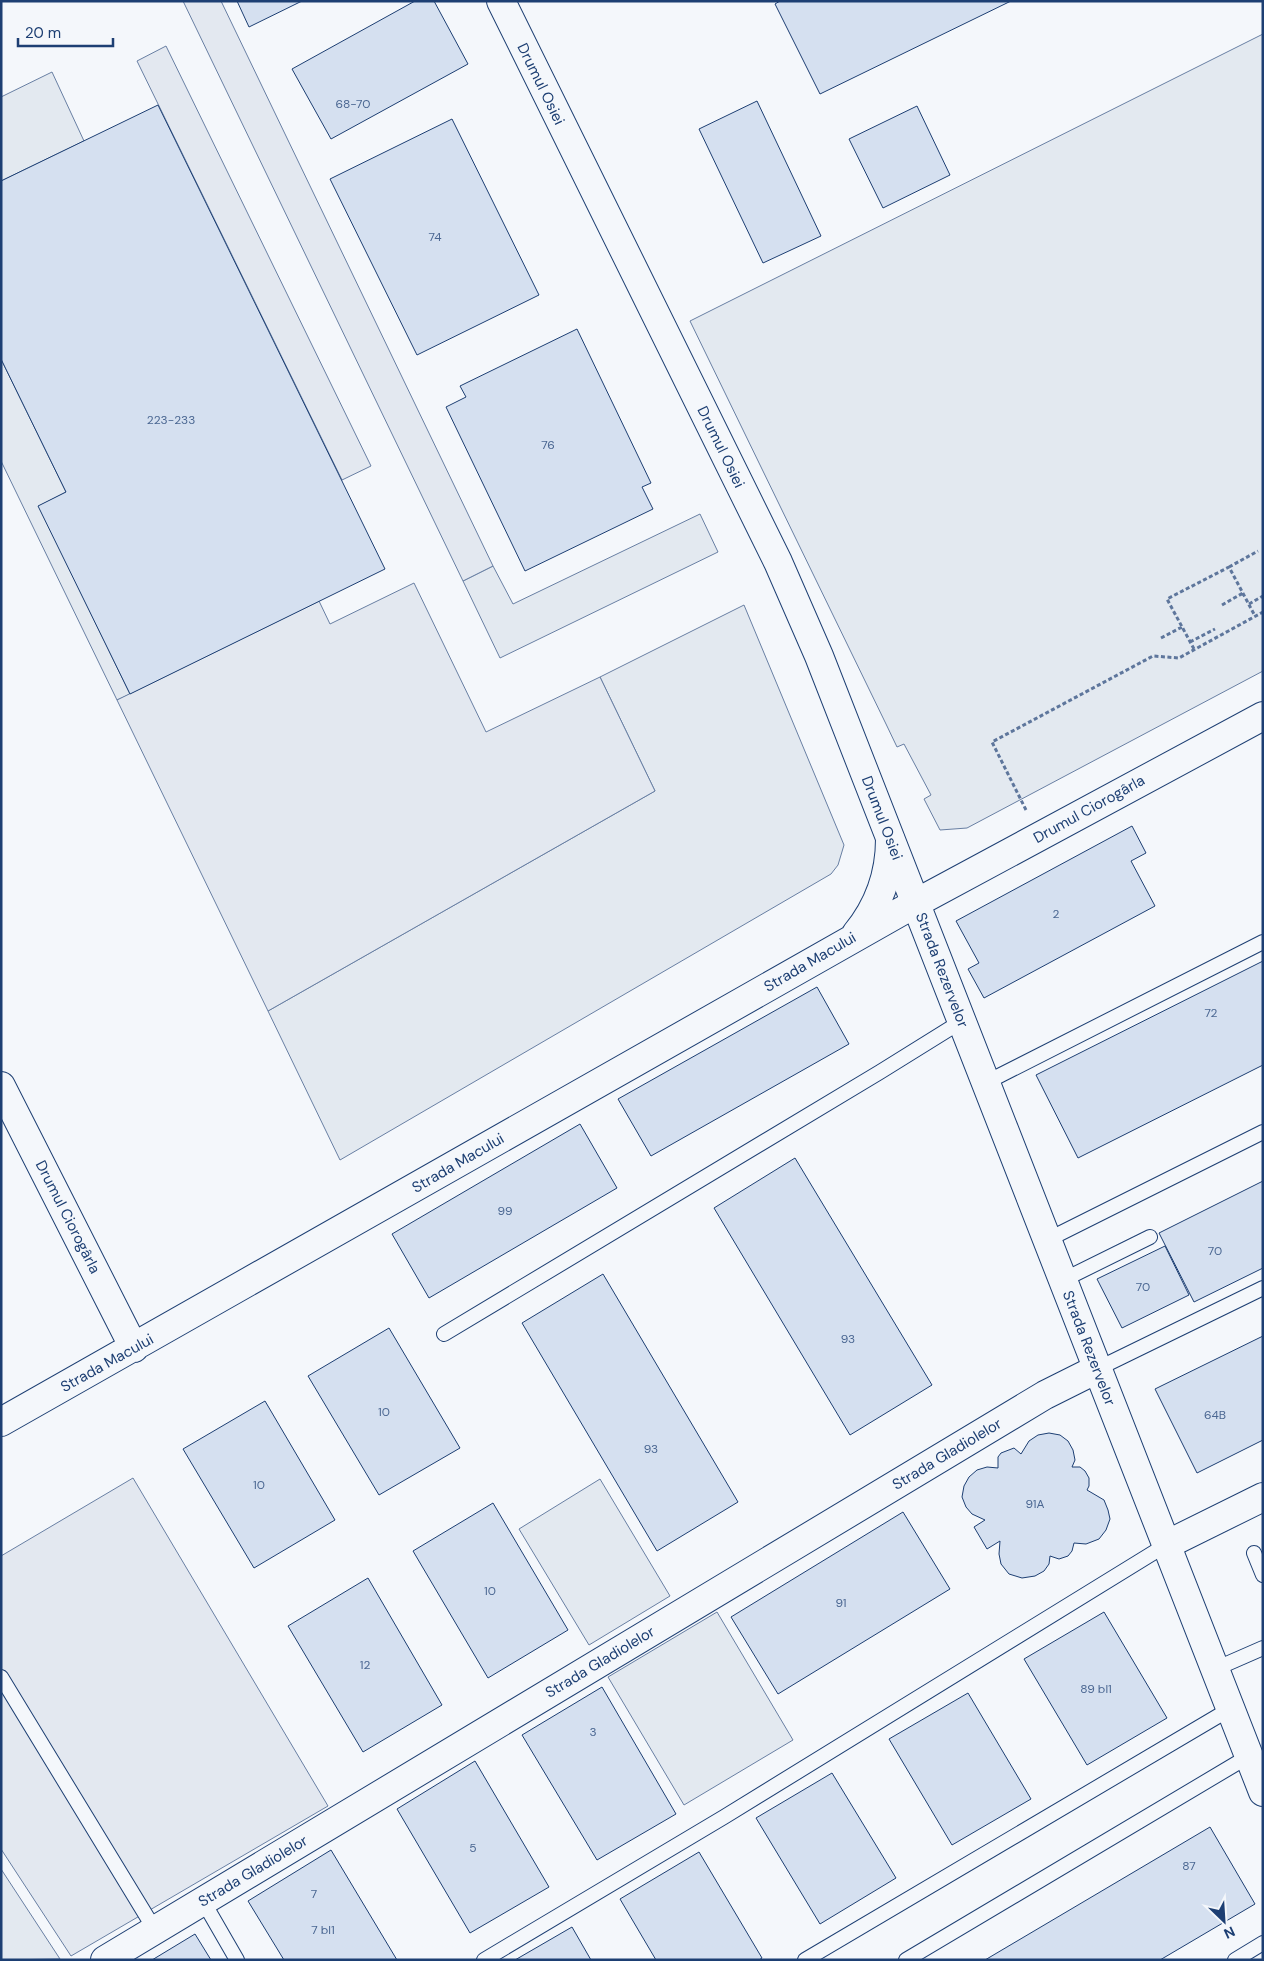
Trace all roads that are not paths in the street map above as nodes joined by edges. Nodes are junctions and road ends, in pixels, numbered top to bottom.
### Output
1 (501, 1) edge
2 (1263, 716) edge
3 (890, 839) junction
4 (916, 903) junction
5 (853, 938) junction
6 (1263, 942) edge
7 (962, 1022) junction
8 (985, 1083) junction
9 (1, 1086) edge
10 (1263, 1132) edge
11 (1150, 1237) dead end
12 (1047, 1240) junction
13 (1063, 1280) junction
14 (1263, 1288) edge
15 (444, 1334) dead end
16 (134, 1348) junction
17 (1098, 1369) junction
18 (1, 1422) edge
19 (1263, 1497) edge
20 (1166, 1545) junction
21 (1254, 1554) dead end
22 (1263, 1574) edge
23 (1263, 1648) edge
24 (1215, 1670) junction
25 (1, 1677) edge
26 (1230, 1709) junction
27 (1249, 1756) junction
28 (1263, 1792) edge
29 (203, 1901) junction
30 (155, 1930) junction
31 (1263, 1943) edge
32 (922, 1956) edge
33 (105, 1960) edge
34 (238, 1960) edge
35 (484, 1960) edge
36 (805, 1960) edge
37 (906, 1960) edge
38 (1235, 1960) edge

1 - 3 street, Drumul Osiei
2 - 4 street, Drumul Ciorogârla
3 - 4 street, Drumul Osiei
3 - 5 street
4 - 5 street, Strada Macului
4 - 7 street, Strada Rezervelor
5 - 16 street, Strada Macului
6 - 8 lane
7 - 8 street, Strada Rezervelor
7 - 15 lane
8 - 12 street, Strada Rezervelor
9 - 16 street, Drumul Ciorogârla
10 - 12 lane
11 - 13 lane
12 - 13 street, Strada Rezervelor
13 - 17 street, Strada Rezervelor
14 - 17 lane
16 - 18 street, Strada Macului
17 - 20 street, Strada Rezervelor
17 - 29 street, Strada Gladiolelor
19 - 20 street
20 - 24 street, Strada Rezervelor
20 - 35 lane
21 - 22 lane
23 - 24 lane
24 - 26 street, Strada Rezervelor
25 - 30 lane
26 - 27 street, Strada Rezervelor
26 - 36 lane
27 - 28 street, Strada Rezervelor
27 - 32 lane
29 - 30 street, Strada Gladiolelor
29 - 34 lane
30 - 33 street, Strada Gladiolelor
31 - 38 lane
32 - 37 lane

